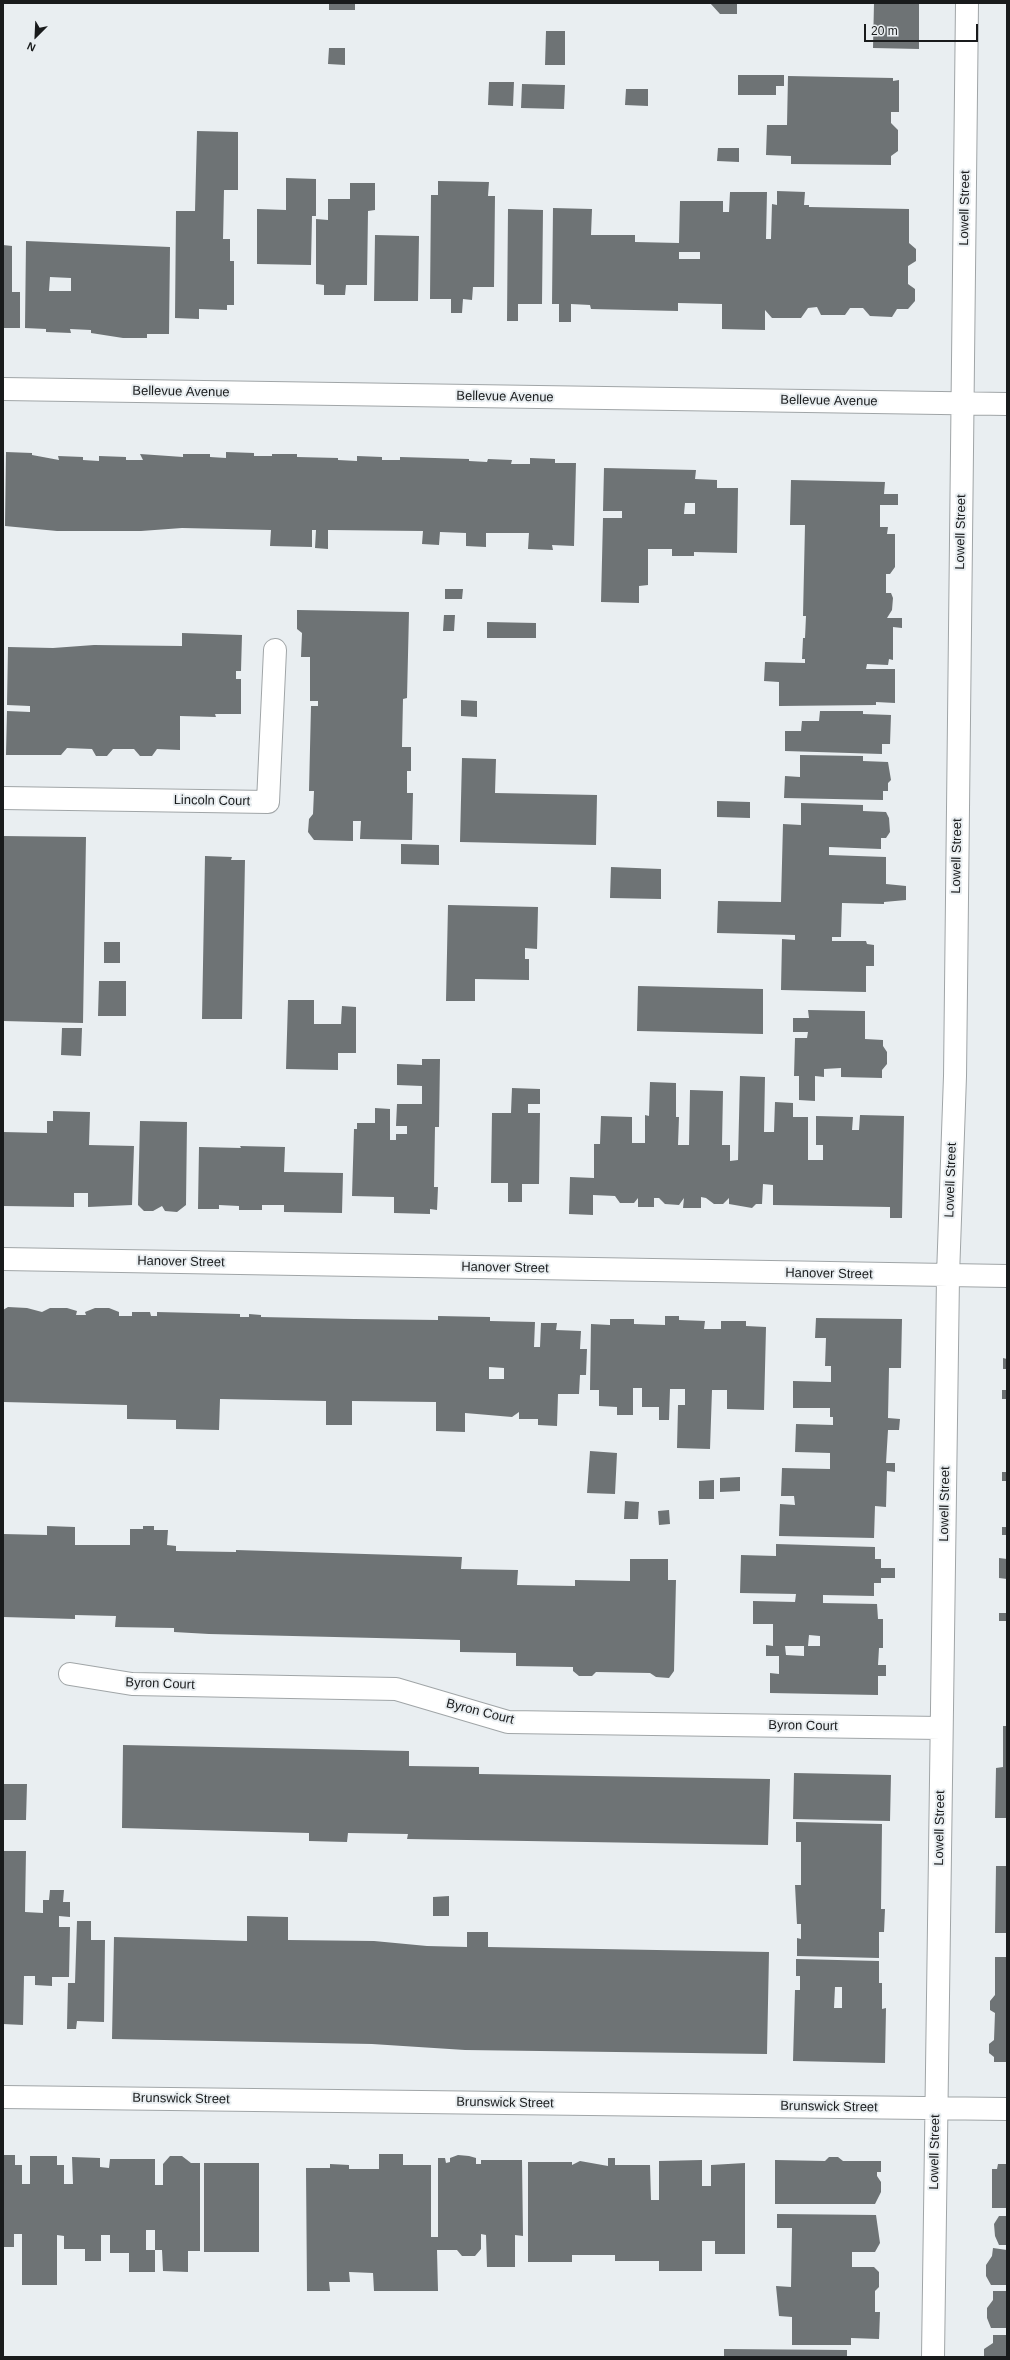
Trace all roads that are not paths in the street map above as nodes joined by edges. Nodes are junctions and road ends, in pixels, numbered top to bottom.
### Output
1 (968, 3) edge
2 (3, 389) edge
3 (962, 403) junction
4 (1007, 404) edge
5 (275, 650) dead end
6 (3, 798) edge
7 (3, 1259) edge
8 (948, 1276) junction
9 (1007, 1276) edge
10 (70, 1674) dead end
11 (941, 1728) junction
12 (3, 2097) edge
13 (936, 2108) junction
14 (1007, 2109) edge
15 (933, 2357) edge

1 - 3 street, Lowell Street
2 - 3 street, Bellevue Avenue
3 - 4 street, Bellevue Avenue
3 - 8 street, Lowell Street
5 - 6 street, Lincoln Court
7 - 8 street, Hanover Street
8 - 9 street, Hanover Street
8 - 11 street, Lowell Street
10 - 11 street, Byron Court
11 - 13 street, Lowell Street
12 - 13 street, Brunswick Street
13 - 14 street, Brunswick Street
13 - 15 street, Lowell Street

